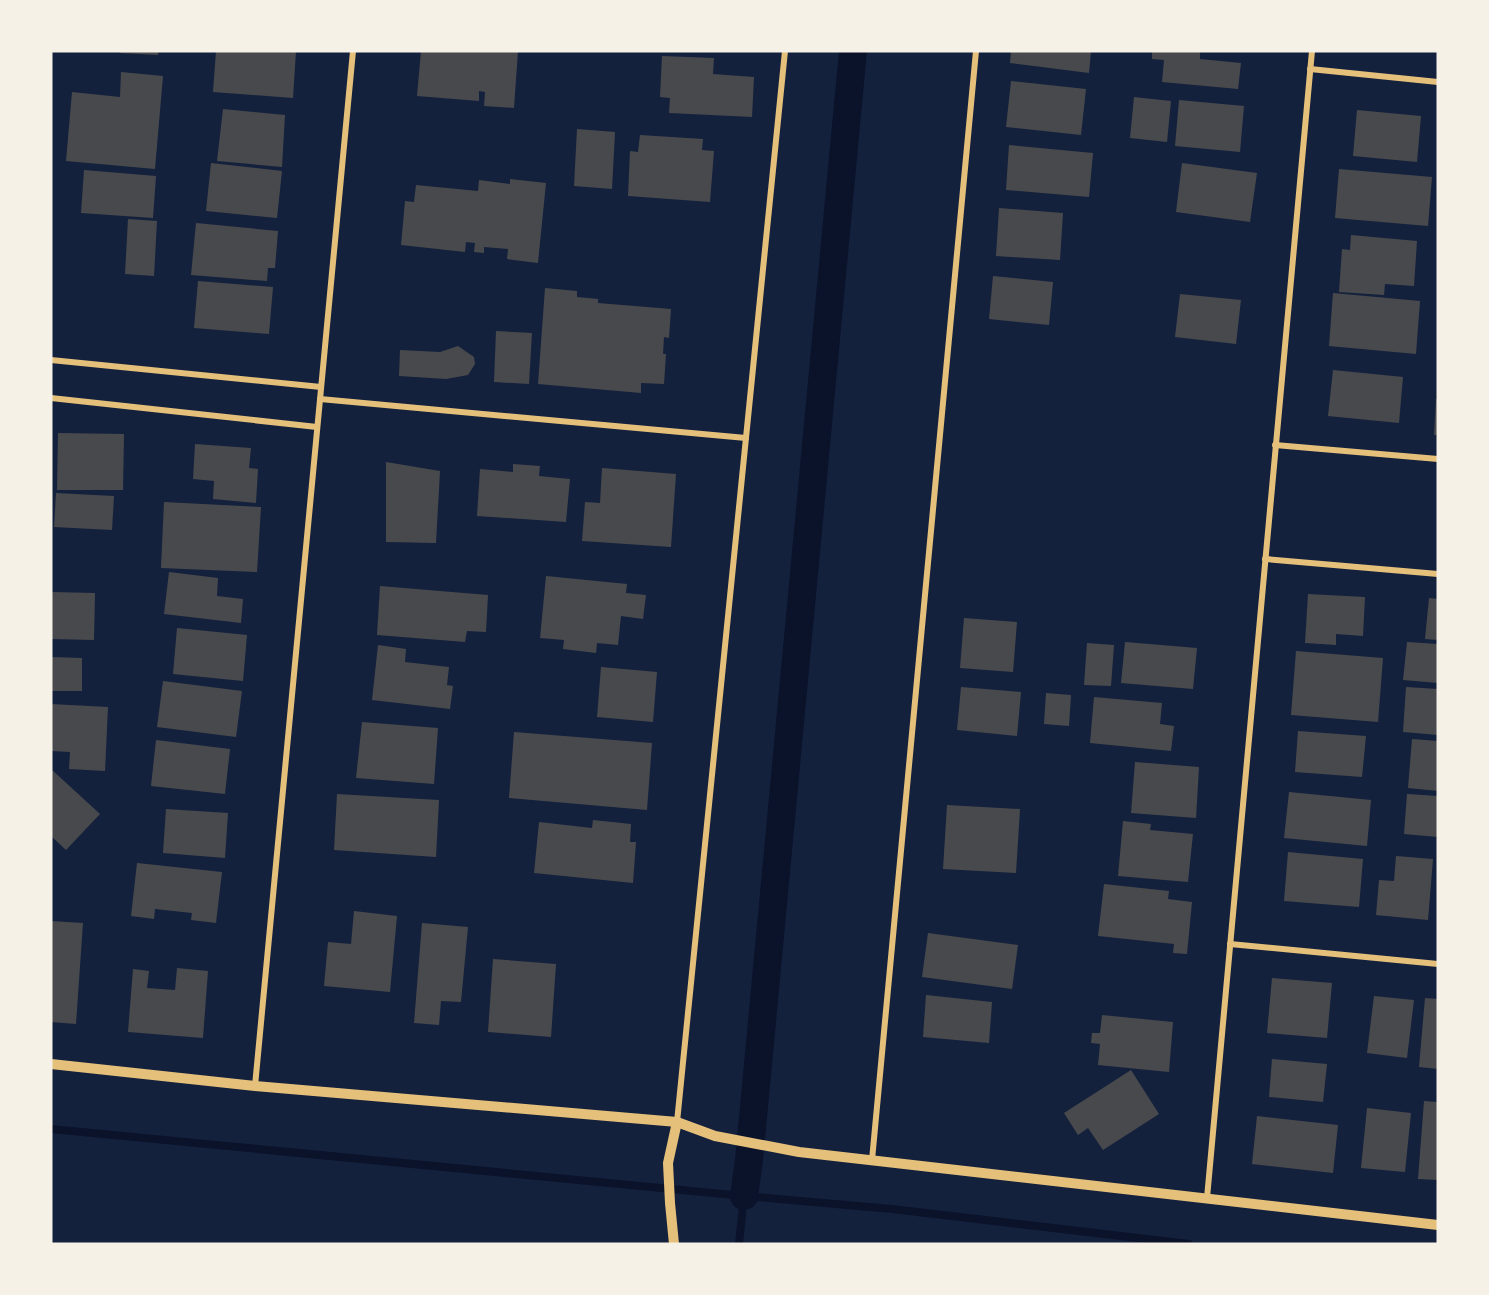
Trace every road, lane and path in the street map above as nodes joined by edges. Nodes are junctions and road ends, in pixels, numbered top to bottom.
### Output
1 (353, 51) edge
2 (785, 51) edge
3 (976, 51) edge
4 (1312, 51) edge
5 (1310, 69) junction
6 (1438, 82) edge
7 (51, 360) edge
8 (321, 387) junction
9 (51, 398) edge
10 (320, 399) junction
11 (318, 428) junction
12 (746, 438) junction
13 (1275, 445) junction
14 (1438, 459) edge
15 (1265, 559) junction
16 (1438, 574) edge
17 (1230, 944) junction
18 (1438, 964) edge
19 (51, 1065) edge
20 (255, 1086) junction
21 (677, 1122) junction
22 (872, 1160) junction
23 (1207, 1198) junction
24 (1438, 1225) edge
25 (674, 1244) edge

1 - 8 street
2 - 12 street
3 - 22 street
4 - 5 street
5 - 6 street
5 - 13 street
7 - 8 street
8 - 10 street
9 - 11 street
10 - 11 street
10 - 12 street
11 - 20 street
12 - 21 street
13 - 14 street
13 - 15 street
15 - 16 street
15 - 17 street
17 - 18 street
17 - 23 street
19 - 20 street
20 - 21 street
21 - 22 street
21 - 25 street
22 - 23 street
23 - 24 street

